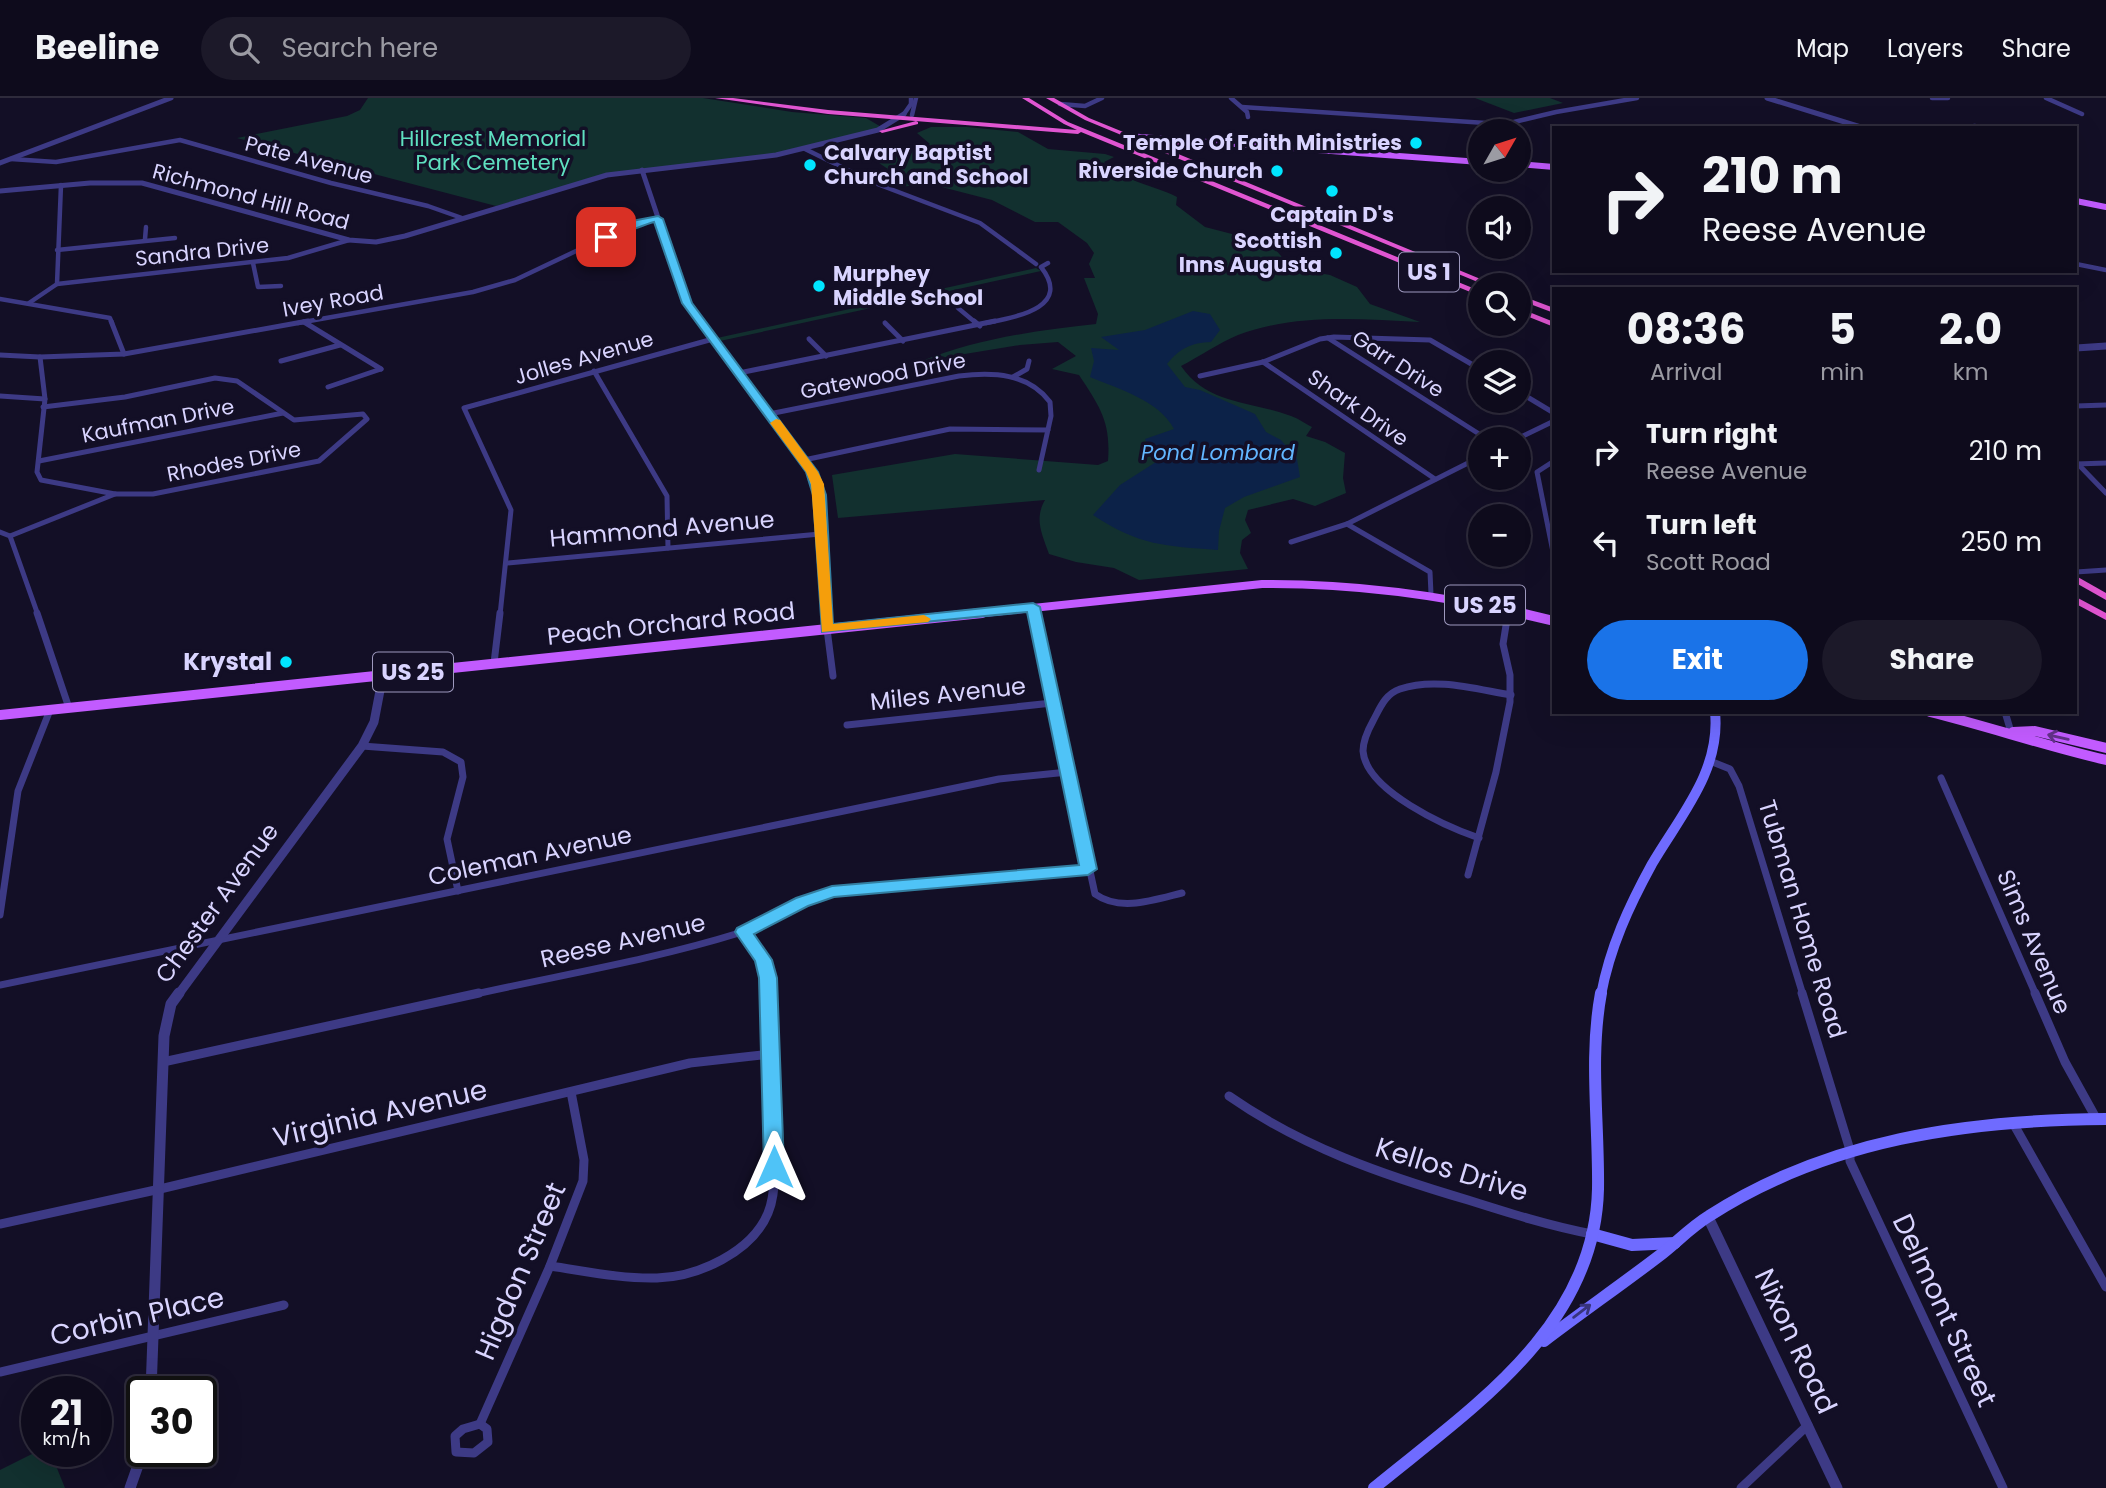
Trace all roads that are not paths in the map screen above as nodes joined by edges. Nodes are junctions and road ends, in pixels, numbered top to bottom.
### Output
1 (171, 98) edge
2 (718, 98) edge
3 (749, 98) edge
4 (911, 98) edge
5 (916, 98) edge
6 (1025, 98) edge
7 (1102, 98) edge
8 (1231, 98) edge
9 (1637, 98) edge
10 (1767, 98) edge
11 (1932, 98) edge
12 (1948, 98) edge
13 (2046, 98) edge
14 (1052, 100) edge
15 (1085, 106) junction
16 (1242, 107) junction
17 (1043, 111) junction
18 (2082, 114) dead end
19 (869, 116) junction
20 (906, 116) junction
21 (1082, 117) junction
22 (1248, 117) dead end
23 (1527, 119) edge
24 (951, 120) junction
25 (1468, 122) edge
26 (1858, 126) edge
27 (1034, 127) junction
28 (1080, 128) junction
29 (885, 129) junction
30 (1116, 131) junction
31 (1090, 133) junction
32 (1127, 136) junction
33 (1189, 141) junction
34 (808, 148) junction
35 (1287, 148) junction
36 (1138, 153) junction
37 (1171, 154) junction
38 (11, 159) junction
39 (1468, 161) edge
40 (0, 163) edge
41 (1531, 165) edge
42 (1552, 167) edge
43 (642, 170) junction
44 (61, 185) junction
45 (0, 191) edge
46 (2077, 201) edge
47 (2106, 207) edge
48 (463, 219) junction
49 (658, 219) junction
50 (146, 227) dead end
51 (175, 238) dead end
52 (145, 239) junction
53 (349, 240) junction
54 (57, 250) junction
55 (253, 263) junction
56 (1048, 263) dead end
57 (1036, 264) dead end
58 (2077, 264) edge
59 (2106, 270) edge
60 (1468, 276) edge
61 (57, 284) junction
62 (281, 286) dead end
63 (1468, 289) edge
64 (0, 299) edge
65 (1531, 302) edge
66 (28, 303) junction
67 (958, 308) dead end
68 (1552, 310) edge
69 (1531, 315) edge
70 (304, 322) junction
71 (884, 323) dead end
72 (1552, 324) edge
73 (980, 326) junction
74 (1328, 337) junction
75 (713, 339) junction
76 (809, 339) dead end
77 (903, 341) junction
78 (340, 345) junction
79 (2106, 346) edge
80 (2077, 348) edge
81 (124, 354) junction
82 (0, 355) edge
83 (826, 356) junction
84 (40, 357) junction
85 (281, 361) dead end
86 (1029, 361) dead end
87 (1264, 362) junction
88 (1468, 362) edge
89 (594, 371) junction
90 (739, 373) junction
91 (1200, 376) dead end
92 (1013, 377) junction
93 (328, 387) dead end
94 (0, 396) edge
95 (1531, 399) edge
96 (45, 400) junction
97 (2106, 405) edge
98 (2077, 406) edge
99 (43, 407) junction
100 (1552, 412) edge
101 (283, 413) junction
102 (769, 414) junction
103 (1552, 422) edge
104 (1468, 427) edge
105 (1048, 430) junction
106 (1531, 432) edge
107 (804, 460) junction
108 (39, 461) junction
109 (1552, 462) edge
110 (1468, 463) edge
111 (2106, 463) edge
112 (2077, 464) edge
113 (2077, 465) edge
114 (1039, 470) dead end
115 (1435, 479) junction
116 (2106, 493) edge
117 (115, 494) junction
118 (1347, 524) junction
119 (0, 532) edge
120 (820, 534) junction
121 (10, 536) junction
122 (1291, 542) dead end
123 (1552, 546) edge
124 (668, 548) junction
125 (507, 563) junction
126 (2102, 570) edge
127 (2077, 572) edge
128 (2106, 577) edge
129 (2077, 580) edge
130 (1431, 594) junction
131 (2106, 597) edge
132 (2077, 601) edge
133 (1033, 607) junction
134 (1508, 610) junction
135 (2106, 617) edge
136 (1552, 621) edge
137 (827, 629) junction
138 (494, 663) junction
139 (383, 675) junction
140 (833, 676) dead end
141 (1511, 695) junction
142 (1052, 703) junction
143 (68, 708) junction
144 (50, 709) junction
145 (1715, 714) edge
146 (1938, 714) edge
147 (2006, 714) edge
148 (0, 715) edge
149 (847, 725) dead end
150 (2011, 732) junction
151 (362, 746) junction
152 (2105, 749) edge
153 (2106, 760) edge
154 (1710, 761) junction
155 (1068, 772) junction
156 (1941, 778) dead end
157 (1479, 838) junction
158 (1088, 869) junction
159 (1468, 875) dead end
160 (458, 891) junction
161 (1182, 893) dead end
162 (0, 915) edge
163 (743, 932) junction
164 (218, 939) junction
165 (0, 985) edge
166 (770, 1054) junction
167 (163, 1062) junction
168 (571, 1091) junction
169 (1229, 1096) dead end
170 (2101, 1119) edge
171 (2011, 1120) junction
172 (1850, 1150) junction
173 (160, 1189) junction
174 (1708, 1217) junction
175 (0, 1224) edge
176 (1592, 1234) junction
177 (1675, 1243) junction
178 (550, 1266) junction
179 (2106, 1287) edge
180 (284, 1305) dead end
181 (155, 1334) junction
182 (1529, 1353) junction
183 (0, 1372) edge
184 (152, 1376) edge
185 (480, 1424) dead end
186 (1808, 1425) junction
187 (137, 1467) edge
188 (130, 1488) edge
189 (1374, 1488) edge
190 (1741, 1488) edge
191 (1836, 1488) edge
192 (2003, 1488) edge

1 - 38 street
2 - 19 highway, US 1
3 - 20 highway, US 1
4 - 20 street
5 - 20 street
6 - 17 highway
7 - 15 street
8 - 16 street
9 - 23 street
10 - 26 street
11 - 12 street
13 - 18 street
14 - 15 street
14 - 21 highway
15 - 21 street
16 - 22 street
16 - 25 street
17 - 27 highway
17 - 28 highway
19 - 20 highway, US 1
19 - 29 highway
20 - 24 highway, US 1
20 - 29 street, Richmond Hill Road
21 - 30 highway
24 - 27 highway, US 1
24 - 29 highway
27 - 28 highway, US 1
27 - 31 highway
27 - 36 highway, US 1
28 - 30 highway, US 1
28 - 31 highway
29 - 34 street, Richmond Hill Road
30 - 32 highway, US 1
30 - 35 main road
31 - 32 highway
31 - 36 highway
32 - 33 main road
32 - 37 highway, US 1
33 - 35 main road
33 - 37 highway
34 - 43 street, Richmond Hill Road
34 - 57 street
35 - 39 main road
36 - 63 highway, US 1
37 - 60 highway, US 1
38 - 40 street
38 - 48 street, Pate Avenue
41 - 42 main road
43 - 48 street, Richmond Hill Road
43 - 49 street
44 - 45 street, Richmond Hill Road
44 - 53 street, Richmond Hill Road
44 - 54 street
46 - 47 main road
48 - 53 street, Richmond Hill Road
49 - 70 street, Ivey Road
49 - 75 street
50 - 52 street
51 - 52 street
52 - 54 street
53 - 55 street, Sandra Drive
54 - 61 street
55 - 61 street, Sandra Drive
55 - 62 street
56 - 73 street
58 - 59 street
61 - 66 street
64 - 66 street
65 - 68 highway
66 - 81 street
67 - 73 street
69 - 72 highway
70 - 78 street
70 - 81 street, Ivey Road
71 - 77 street
73 - 77 street
74 - 87 street
74 - 88 street
74 - 104 street, Garr Drive
75 - 89 street, Jolles Avenue
75 - 90 street
76 - 83 street
77 - 83 street
78 - 85 street
78 - 93 street
79 - 80 street
81 - 84 street, Ivey Road
82 - 84 street, Ivey Road
83 - 90 street
84 - 96 street
86 - 92 street
87 - 91 street
87 - 115 street, Shark Drive
89 - 124 street
89 - 125 street, Jolles Avenue
90 - 102 street
92 - 102 street, Gatewood Drive
92 - 105 street, Gatewood Drive
94 - 96 street
95 - 100 street
96 - 99 street
97 - 98 street
99 - 101 street, Rhodes Drive
99 - 108 street
101 - 108 street, Kaufman Drive
101 - 117 street, Rhodes Drive
102 - 107 street
103 - 106 street
105 - 107 street
105 - 114 street, Gatewood Drive
107 - 120 street
108 - 117 street
109 - 123 street
110 - 115 street
111 - 112 street
113 - 116 street
115 - 118 street
117 - 121 street, Rhodes Drive
118 - 122 street
118 - 130 street
119 - 121 street
120 - 124 street, Hammond Avenue
120 - 137 street
121 - 143 street
124 - 125 street, Hammond Avenue
125 - 138 street
126 - 127 street
126 - 128 street
129 - 131 highway
130 - 133 main road, Peach Orchard Road / US 25
130 - 134 main road, Peach Orchard Road / US 25
132 - 135 highway
133 - 137 main road, Peach Orchard Road / US 25
133 - 142 street
134 - 136 main road, Peach Orchard Road / US 25
134 - 141 street
137 - 138 main road, Peach Orchard Road / US 25
137 - 140 street
138 - 139 main road, Peach Orchard Road / US 25
139 - 143 main road, Peach Orchard Road / US 25
139 - 151 street, Chester Avenue
141 - 157 street
141 - 157 street
142 - 149 street, Miles Avenue
142 - 155 street
143 - 144 main road, Peach Orchard Road / US 25
144 - 148 main road, Peach Orchard Road / US 25
144 - 162 street
145 - 154 main road
146 - 150 main road
147 - 150 street
152 -> 150 main road
150 - 153 main road
151 - 160 street
151 - 164 street, Chester Avenue
154 - 172 street, Tubman Home Road
154 - 176 main road
155 - 158 street
155 - 160 street, Coleman Avenue
156 - 170 street, Sims Avenue
157 - 159 street
158 - 161 street
158 - 163 street, Reese Avenue
160 - 164 street, Coleman Avenue
163 - 166 street
163 - 167 street, Reese Avenue
164 - 165 street, Coleman Avenue
164 - 167 street, Chester Avenue
166 - 168 street, Virginia Avenue
166 - 178 street
167 - 173 street, Chester Avenue
168 - 173 street, Virginia Avenue
168 - 178 street, Higdon Street
169 - 176 street, Kellos Drive
170 - 171 main road
171 - 172 main road
171 - 179 street
172 - 174 main road
172 - 192 street, Delmont Street
173 - 175 street, Virginia Avenue
173 - 181 street, Chester Avenue
174 - 177 main road
174 - 186 street, Nixon Road
176 - 177 main road, Kellos Drive
176 - 182 main road
182 -> 177 main road
178 - 185 street, Higdon Street
180 - 181 street, Corbin Place
181 - 183 street, Corbin Place
181 - 184 street, Chester Avenue
182 - 189 main road
186 - 190 street
186 - 191 street, Nixon Road
187 - 188 street

